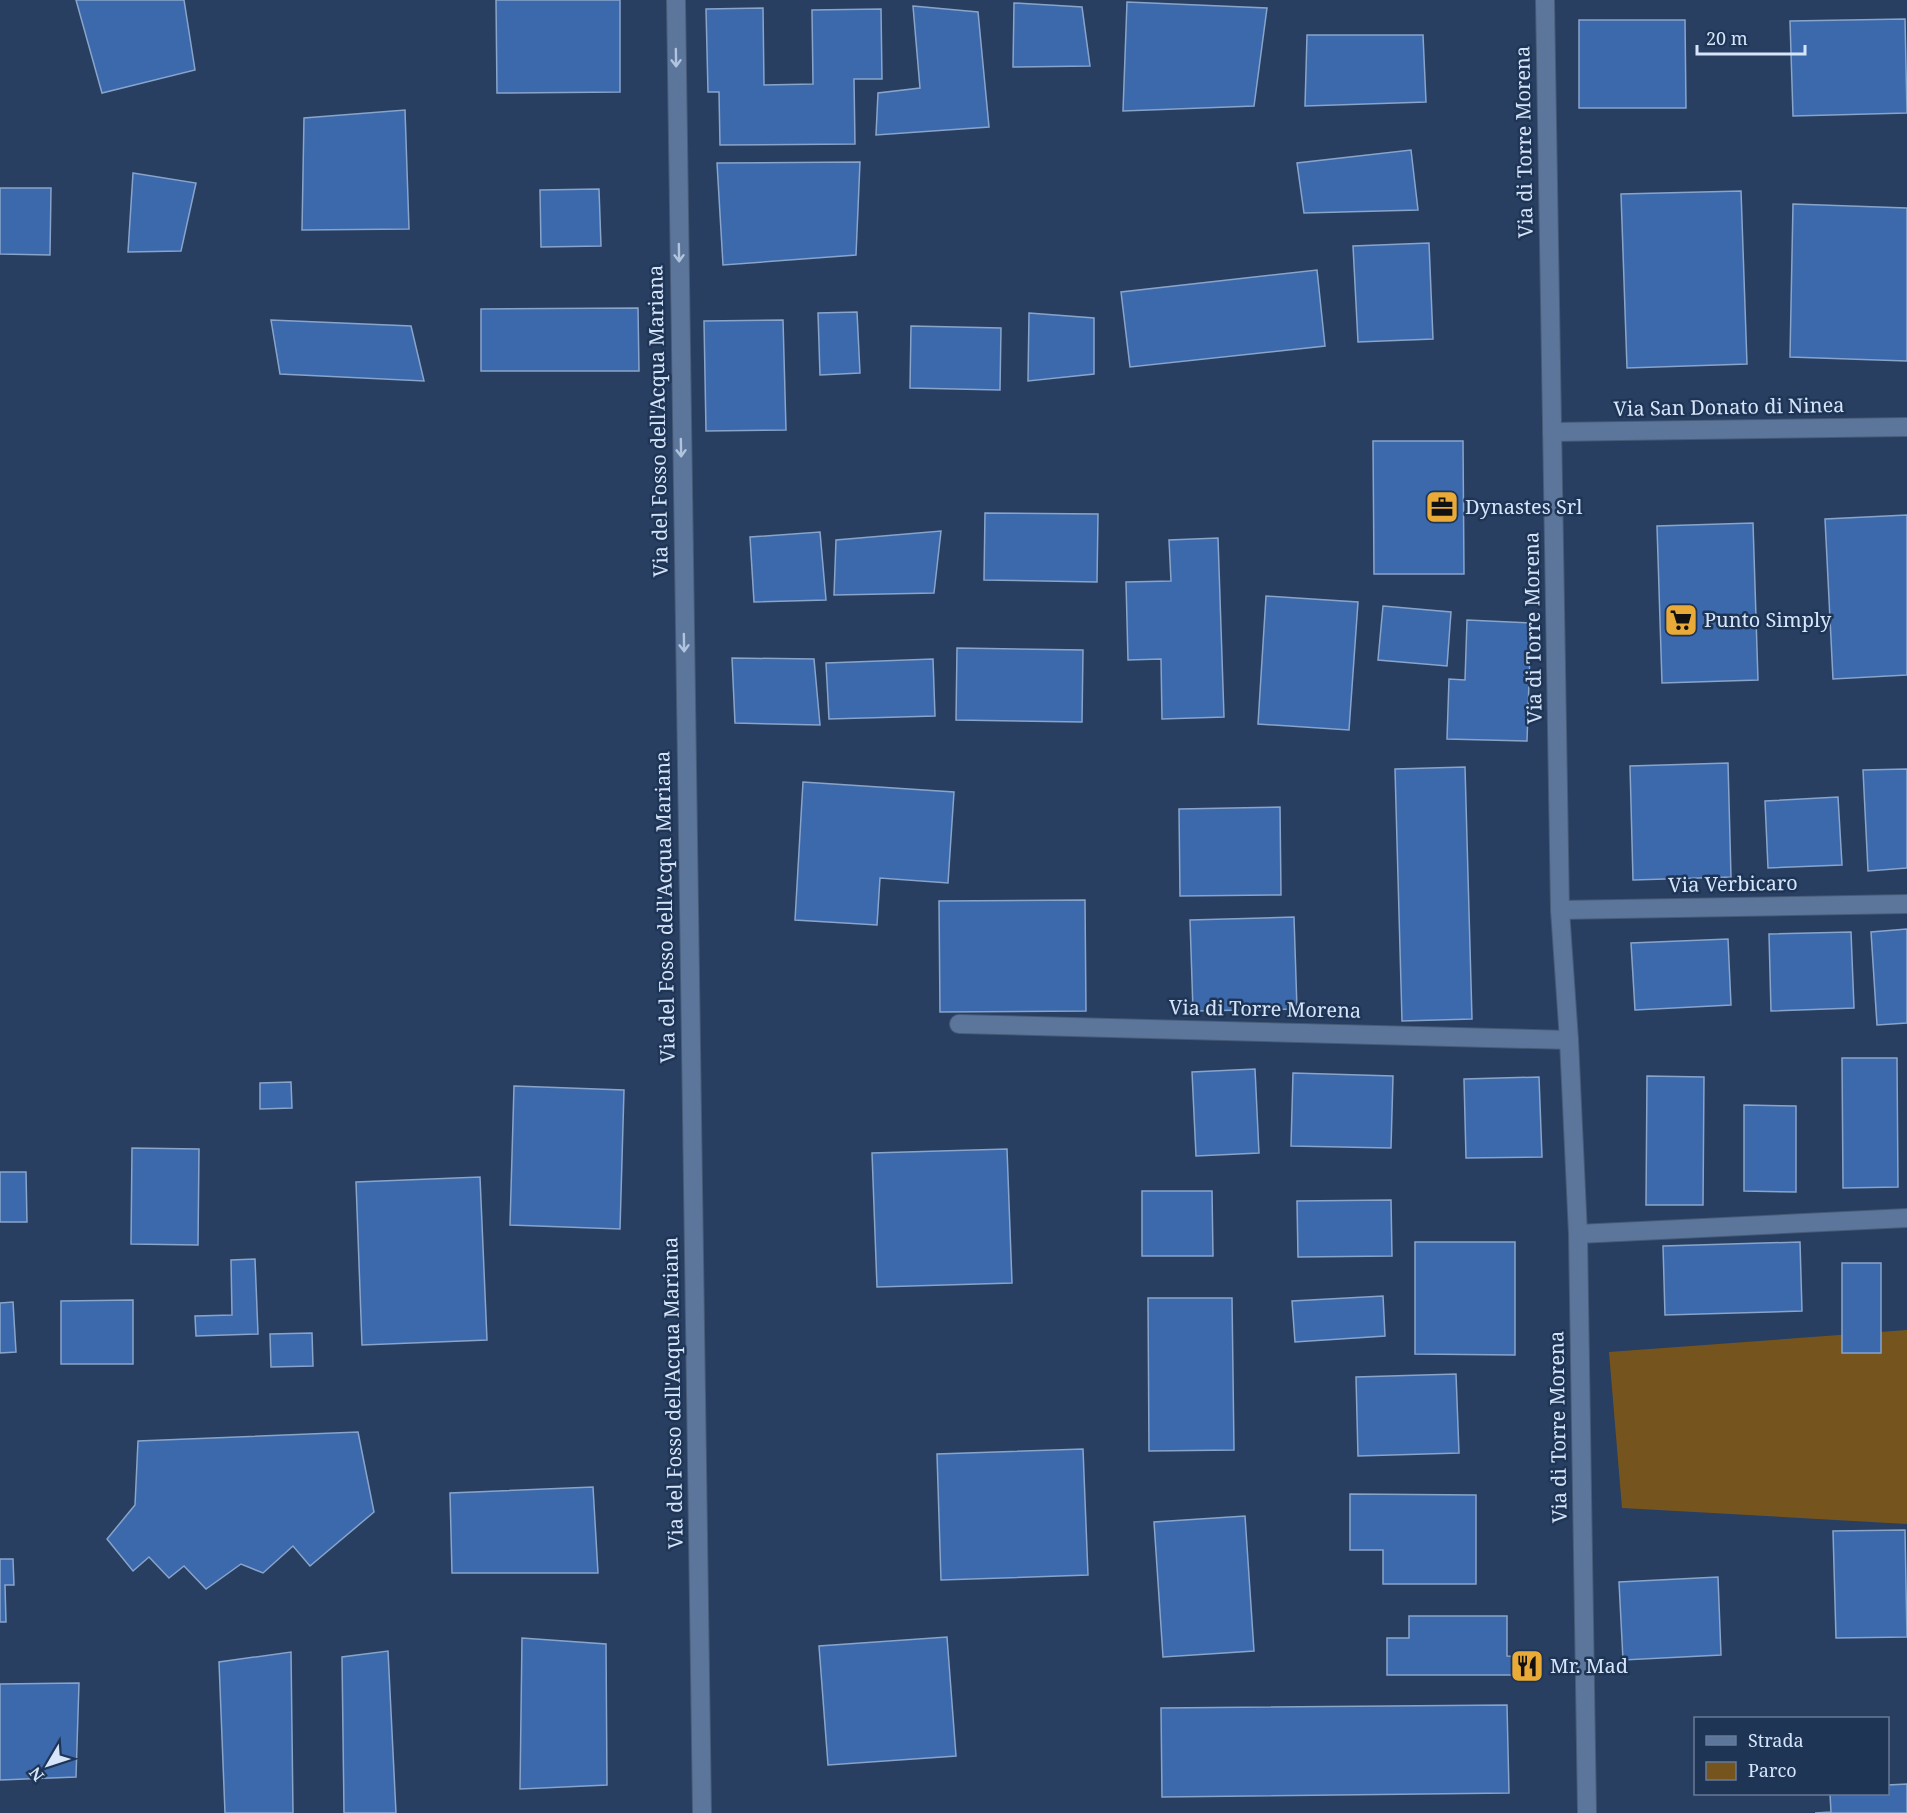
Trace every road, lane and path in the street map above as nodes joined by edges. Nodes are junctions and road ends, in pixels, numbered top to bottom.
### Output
1 (676, 0) edge
2 (1545, 0) edge
3 (1907, 427) edge
4 (1552, 432) junction
5 (1907, 904) edge
6 (1560, 910) junction
7 (959, 1024) dead end
8 (1569, 1040) junction
9 (1907, 1218) edge
10 (1578, 1234) junction
11 (702, 1813) edge
12 (1587, 1813) edge

1 -> 11 street, Via del Fosso dell'Acqua Mariana
2 - 4 street, Via di Torre Morena
3 - 4 street, Via San Donato di Ninea
4 - 6 street, Via di Torre Morena
5 - 6 street, Via Verbicaro
6 - 8 street, Via di Torre Morena
7 - 8 street, Via di Torre Morena
8 - 10 street, Via di Torre Morena
9 - 10 street
10 - 12 street, Via di Torre Morena

